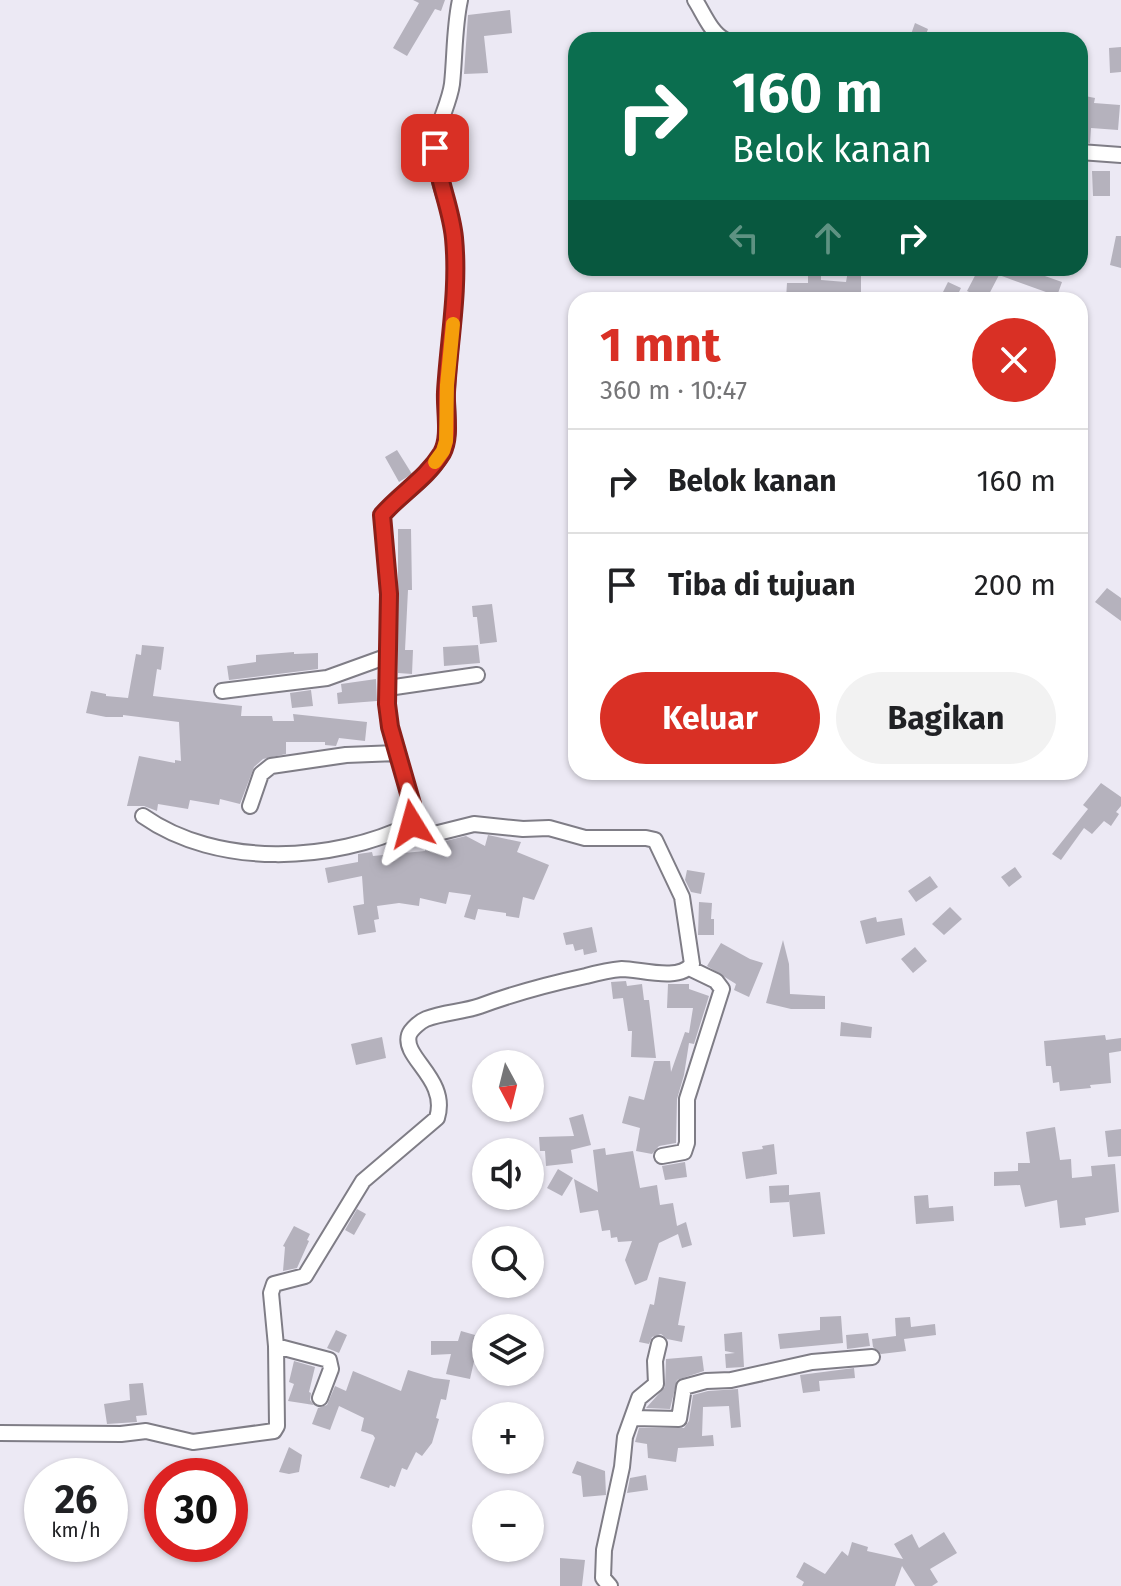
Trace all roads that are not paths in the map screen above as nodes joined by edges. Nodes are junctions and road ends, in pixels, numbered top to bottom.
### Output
1 (460, 0) edge
2 (695, 0) edge
3 (715, 32) edge
4 (1088, 153) edge
5 (1121, 155) edge
6 (388, 656) junction
7 (477, 675) dead end
8 (388, 688) junction
9 (222, 691) dead end
10 (397, 753) junction
11 (250, 806) dead end
12 (143, 816) dead end
13 (412, 824) junction
14 (689, 968) junction
15 (662, 1156) dead end
16 (659, 1344) dead end
17 (276, 1346) junction
18 (872, 1357) dead end
19 (320, 1398) dead end
20 (633, 1418) junction
21 (0, 1433) edge
22 (610, 1586) edge

1 - 6 street
2 - 3 street
4 - 5 street
6 - 8 street
6 - 9 street
7 - 8 street
8 - 10 street
10 - 11 street
10 - 13 street
12 - 13 street
13 - 14 street
14 - 15 street
14 - 17 street
16 - 20 street
17 - 19 street
17 - 21 street
18 - 20 street
20 - 22 street

